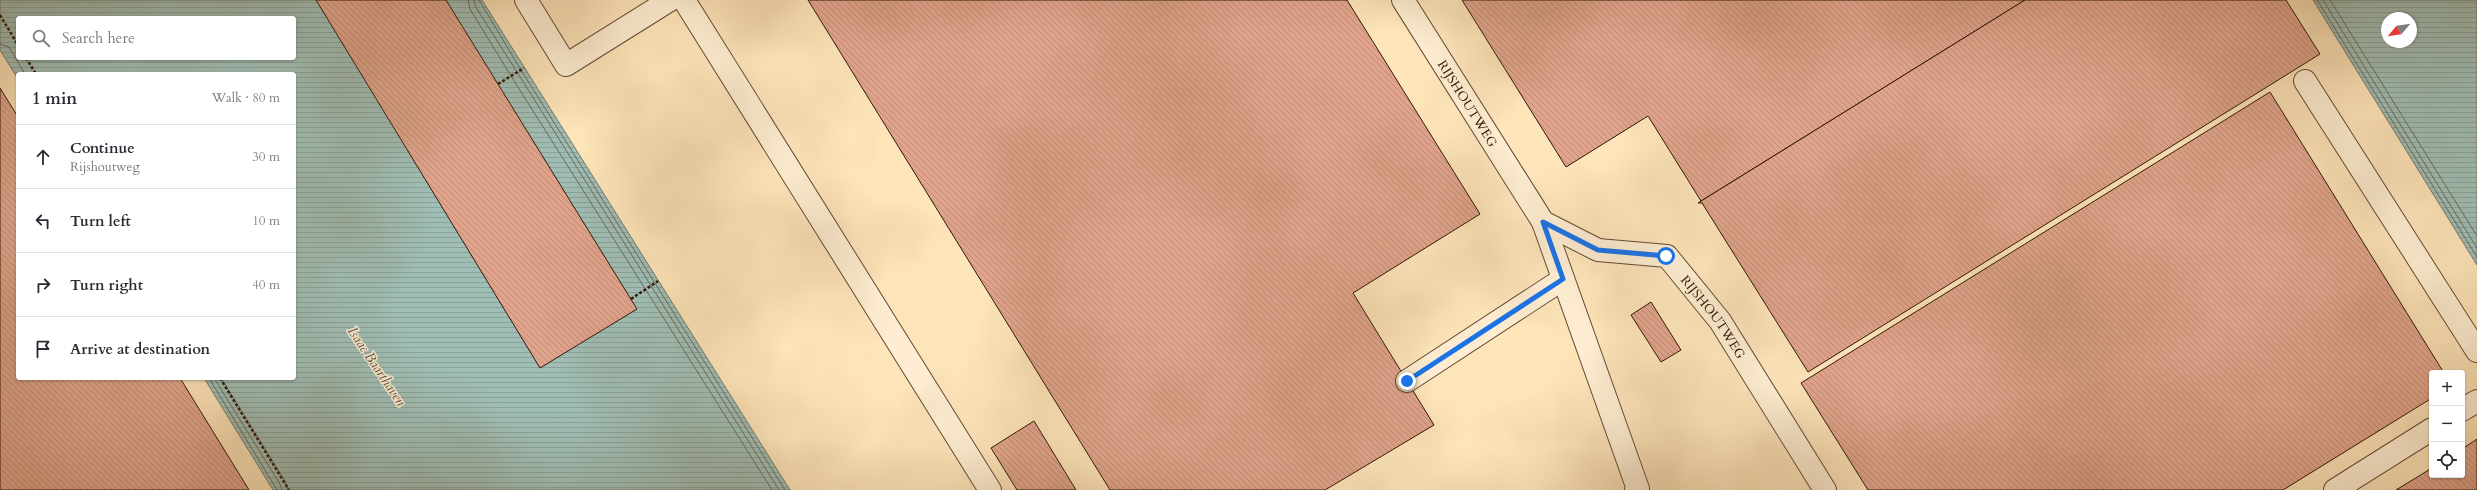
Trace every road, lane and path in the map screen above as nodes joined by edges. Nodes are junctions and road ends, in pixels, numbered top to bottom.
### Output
1 (526, 0) edge
2 (670, 0) edge
3 (684, 0) edge
4 (1403, 0) edge
5 (0, 15) edge
6 (16, 42) edge
7 (27, 60) edge
8 (524, 68) dead end
9 (35, 72) edge
10 (2305, 81) dead end
11 (498, 84) dead end
12 (1543, 222) junction
13 (1563, 279) junction
14 (658, 281) dead end
15 (630, 298) dead end
16 (2477, 352) edge
17 (221, 380) edge
18 (1407, 381) dead end
19 (2477, 401) edge
20 (2465, 408) edge
21 (2429, 431) edge
22 (288, 490) edge
23 (990, 490) edge
24 (1636, 490) edge
25 (1825, 490) edge
26 (2335, 490) edge

1 - 2 street
3 - 23 street
4 - 12 street, RIJSHOUTWEG
5 - 6 path
7 - 9 path
8 - 11 path
10 - 16 street
12 - 13 street
12 - 25 street, RIJSHOUTWEG
13 - 18 street
13 - 24 street
14 - 15 path
17 - 22 path
19 - 20 street
21 - 26 street

